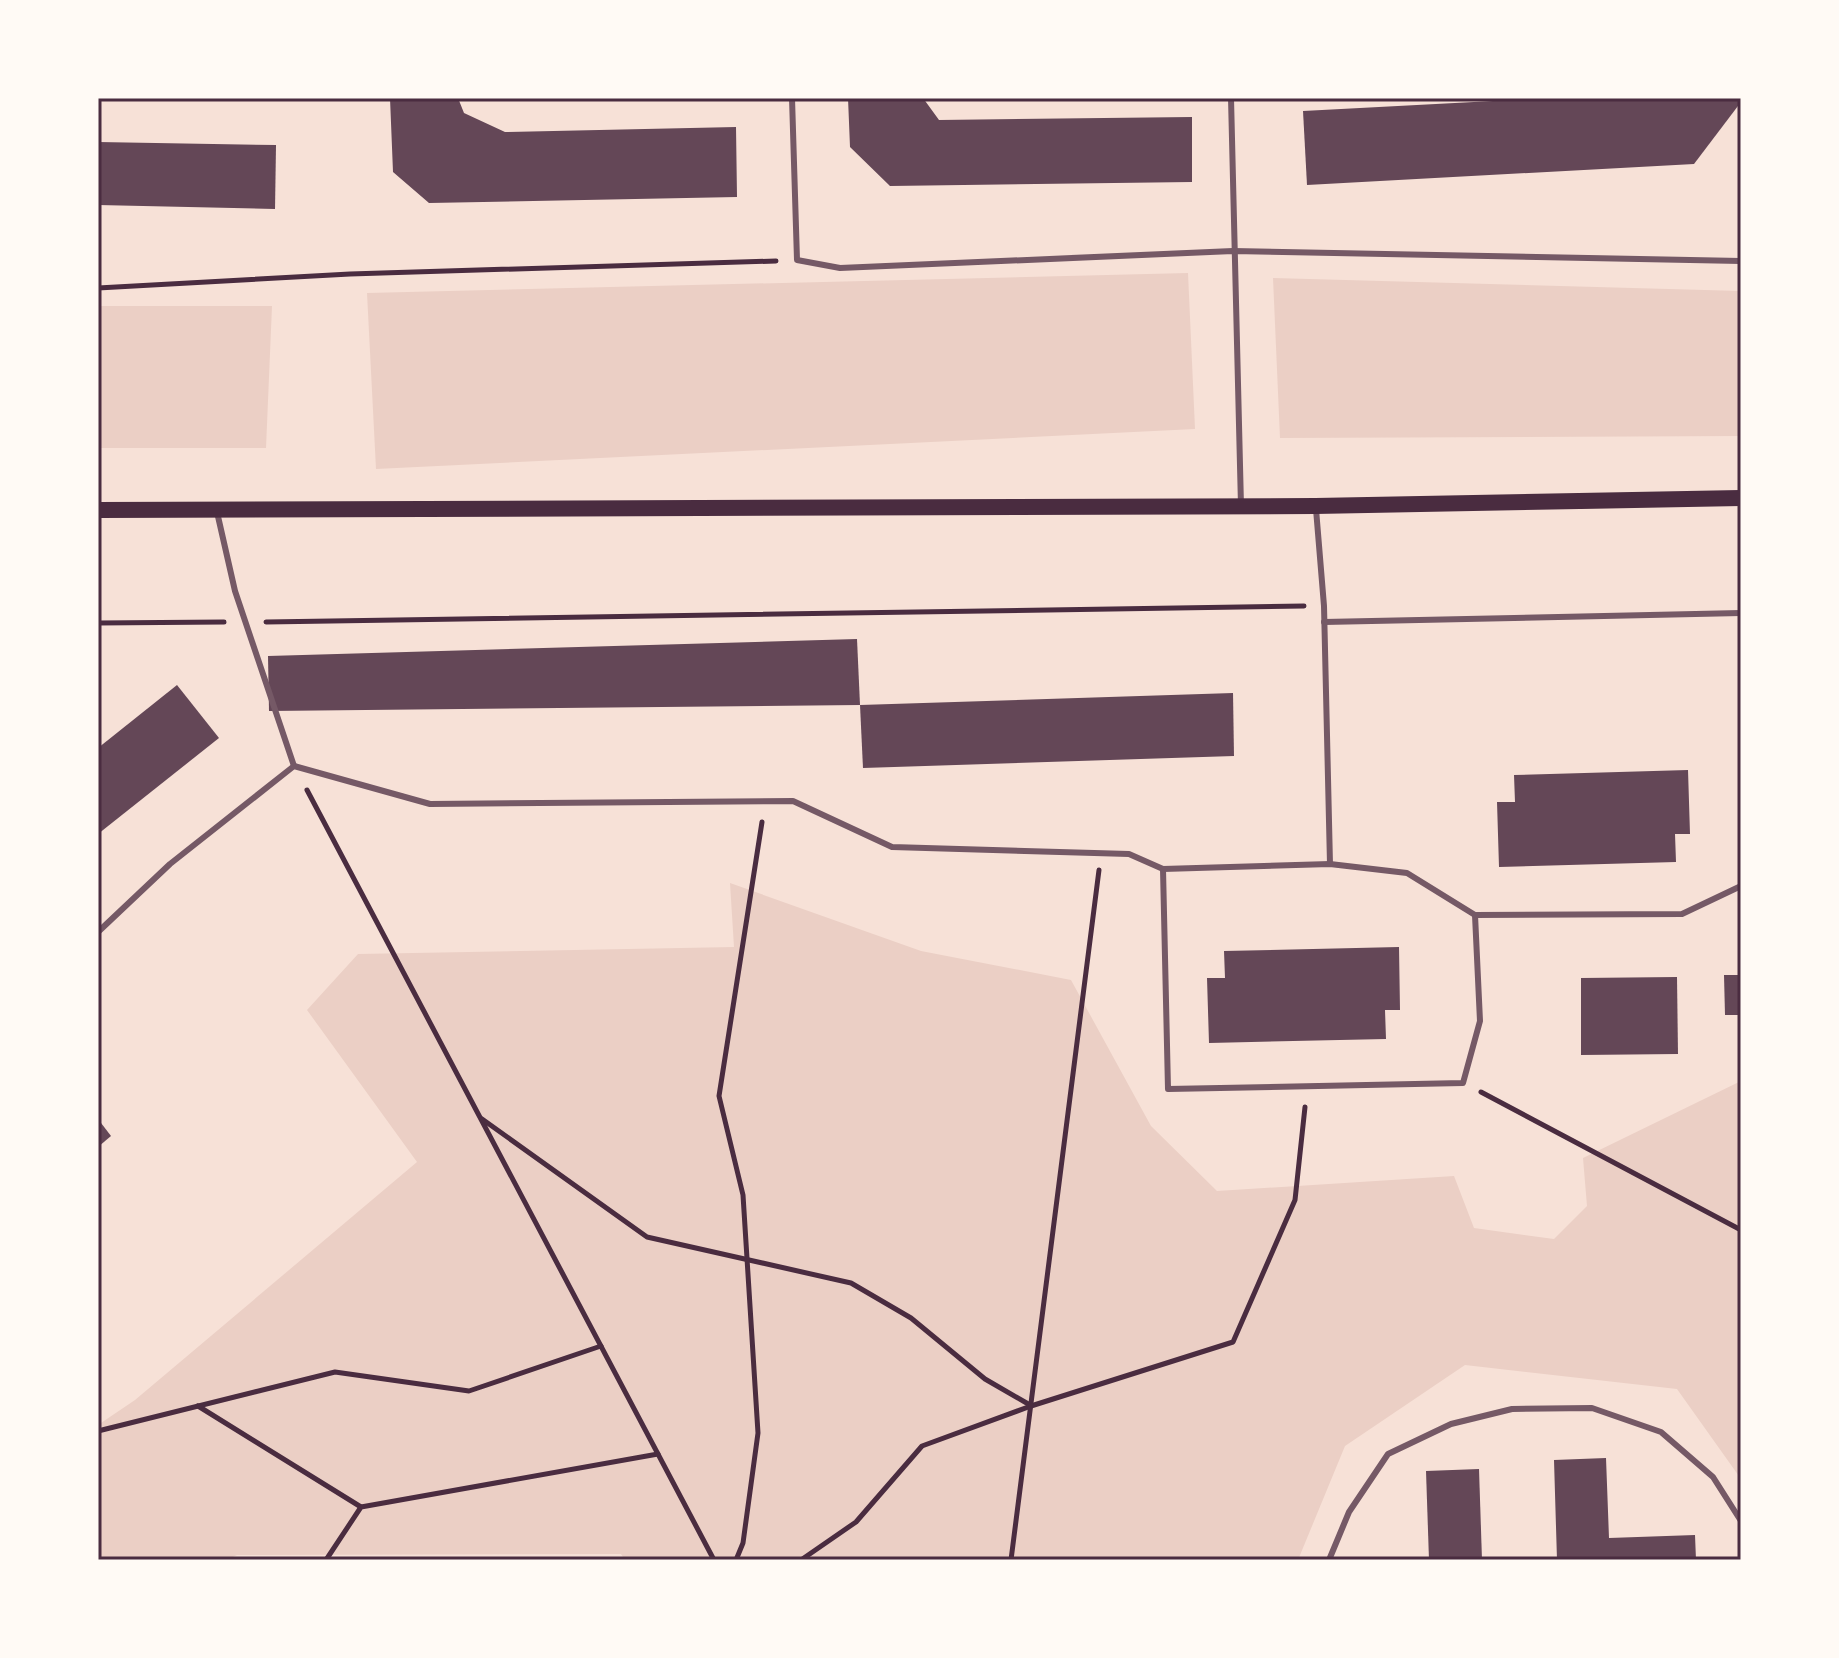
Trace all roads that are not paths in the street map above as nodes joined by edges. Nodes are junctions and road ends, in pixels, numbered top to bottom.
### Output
1 (792, 98) edge
2 (1231, 98) edge
3 (1233, 251) junction
4 (1741, 261) edge
5 (1741, 498) edge
6 (1241, 506) junction
7 (1315, 506) junction
8 (216, 509) junction
9 (98, 510) edge
10 (1741, 613) edge
11 (1324, 622) junction
12 (294, 766) junction
13 (1330, 864) junction
14 (1163, 869) junction
15 (1741, 886) edge
16 (1475, 915) junction
17 (98, 932) edge
18 (1741, 1521) edge
19 (1329, 1560) edge

1 - 3 lane
2 - 3 lane
3 - 4 lane
3 - 6 lane
5 - 7 main road
6 - 7 main road
6 - 8 main road
7 - 11 lane
8 - 9 main road
8 - 12 lane
10 - 11 lane
11 - 13 lane
12 - 14 lane
12 - 17 lane
13 - 14 lane
13 - 16 lane
14 - 16 lane
15 - 16 lane
18 - 19 lane

